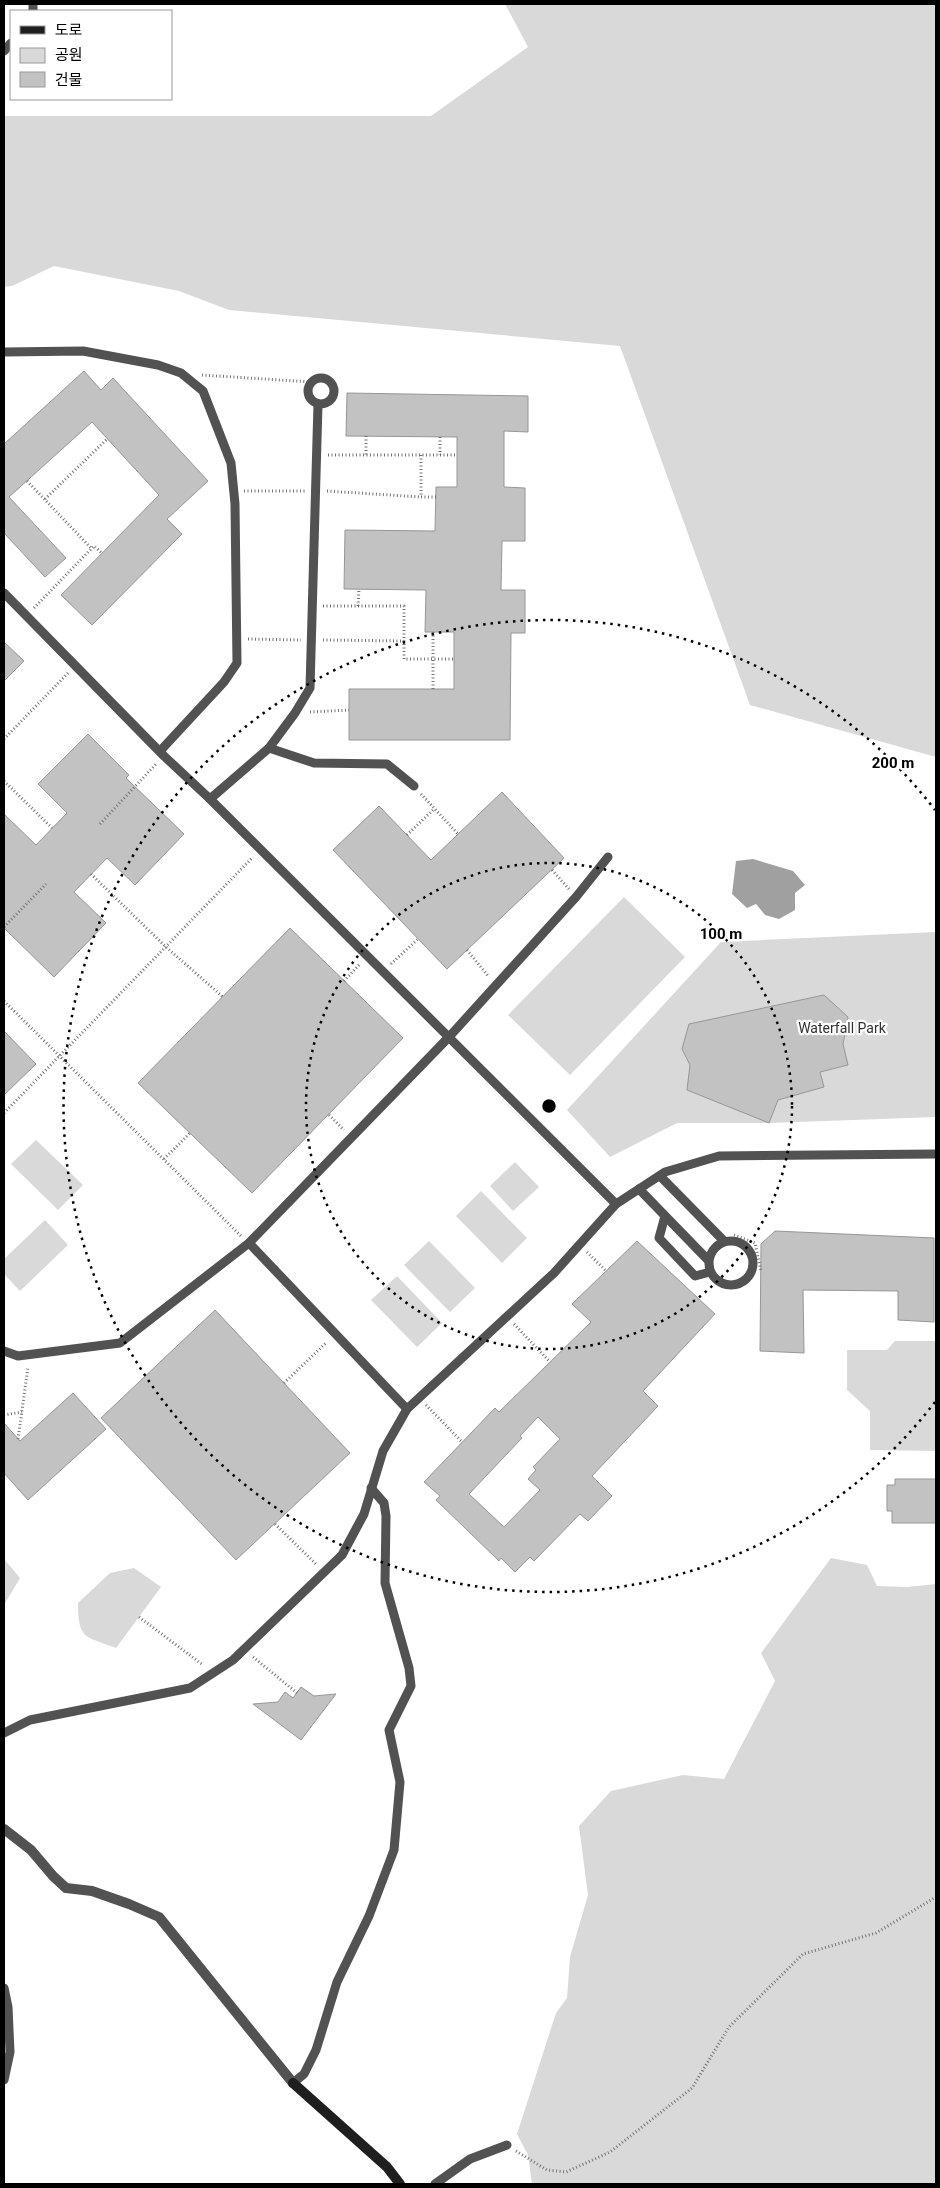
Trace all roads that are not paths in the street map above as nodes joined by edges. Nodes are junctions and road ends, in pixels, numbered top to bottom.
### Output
1 (4, 352) edge
2 (318, 404) junction
3 (4, 593) edge
4 (270, 748) junction
5 (163, 753) junction
6 (414, 786) road end
7 (210, 799) junction
8 (608, 857) dead end
9 (449, 1037) junction
10 (936, 1154) edge
11 (660, 1176) junction
12 (639, 1189) junction
13 (616, 1204) junction
14 (665, 1216) junction
15 (724, 1241) junction
16 (249, 1243) junction
17 (708, 1260) junction
18 (710, 1272) junction
19 (4, 1351) edge
20 (407, 1409) junction
21 (371, 1488) junction
22 (4, 1733) edge
23 (4, 1829) edge
24 (4, 1988) edge
25 (4, 2080) edge
26 (292, 2083) junction
27 (507, 2145) road end
28 (400, 2184) edge
29 (434, 2184) edge

1 - 5 lane
2 - 2 lane
2 - 4 lane
3 - 5 lane
4 - 6 lane
4 - 7 lane
5 - 7 lane
7 - 9 lane
8 - 9 lane
9 - 13 lane
9 - 16 lane
10 - 11 lane
11 - 12 lane
11 - 15 lane
12 - 13 lane
12 - 14 lane
13 - 20 lane
14 - 17 lane
14 - 18 lane
15 - 17 lane
15 - 18 lane
16 - 19 lane
16 - 20 lane
17 - 18 lane
20 - 21 lane
21 - 22 lane
21 - 26 lane
23 - 26 street
24 - 25 lane
26 - 28 street
27 - 29 lane

